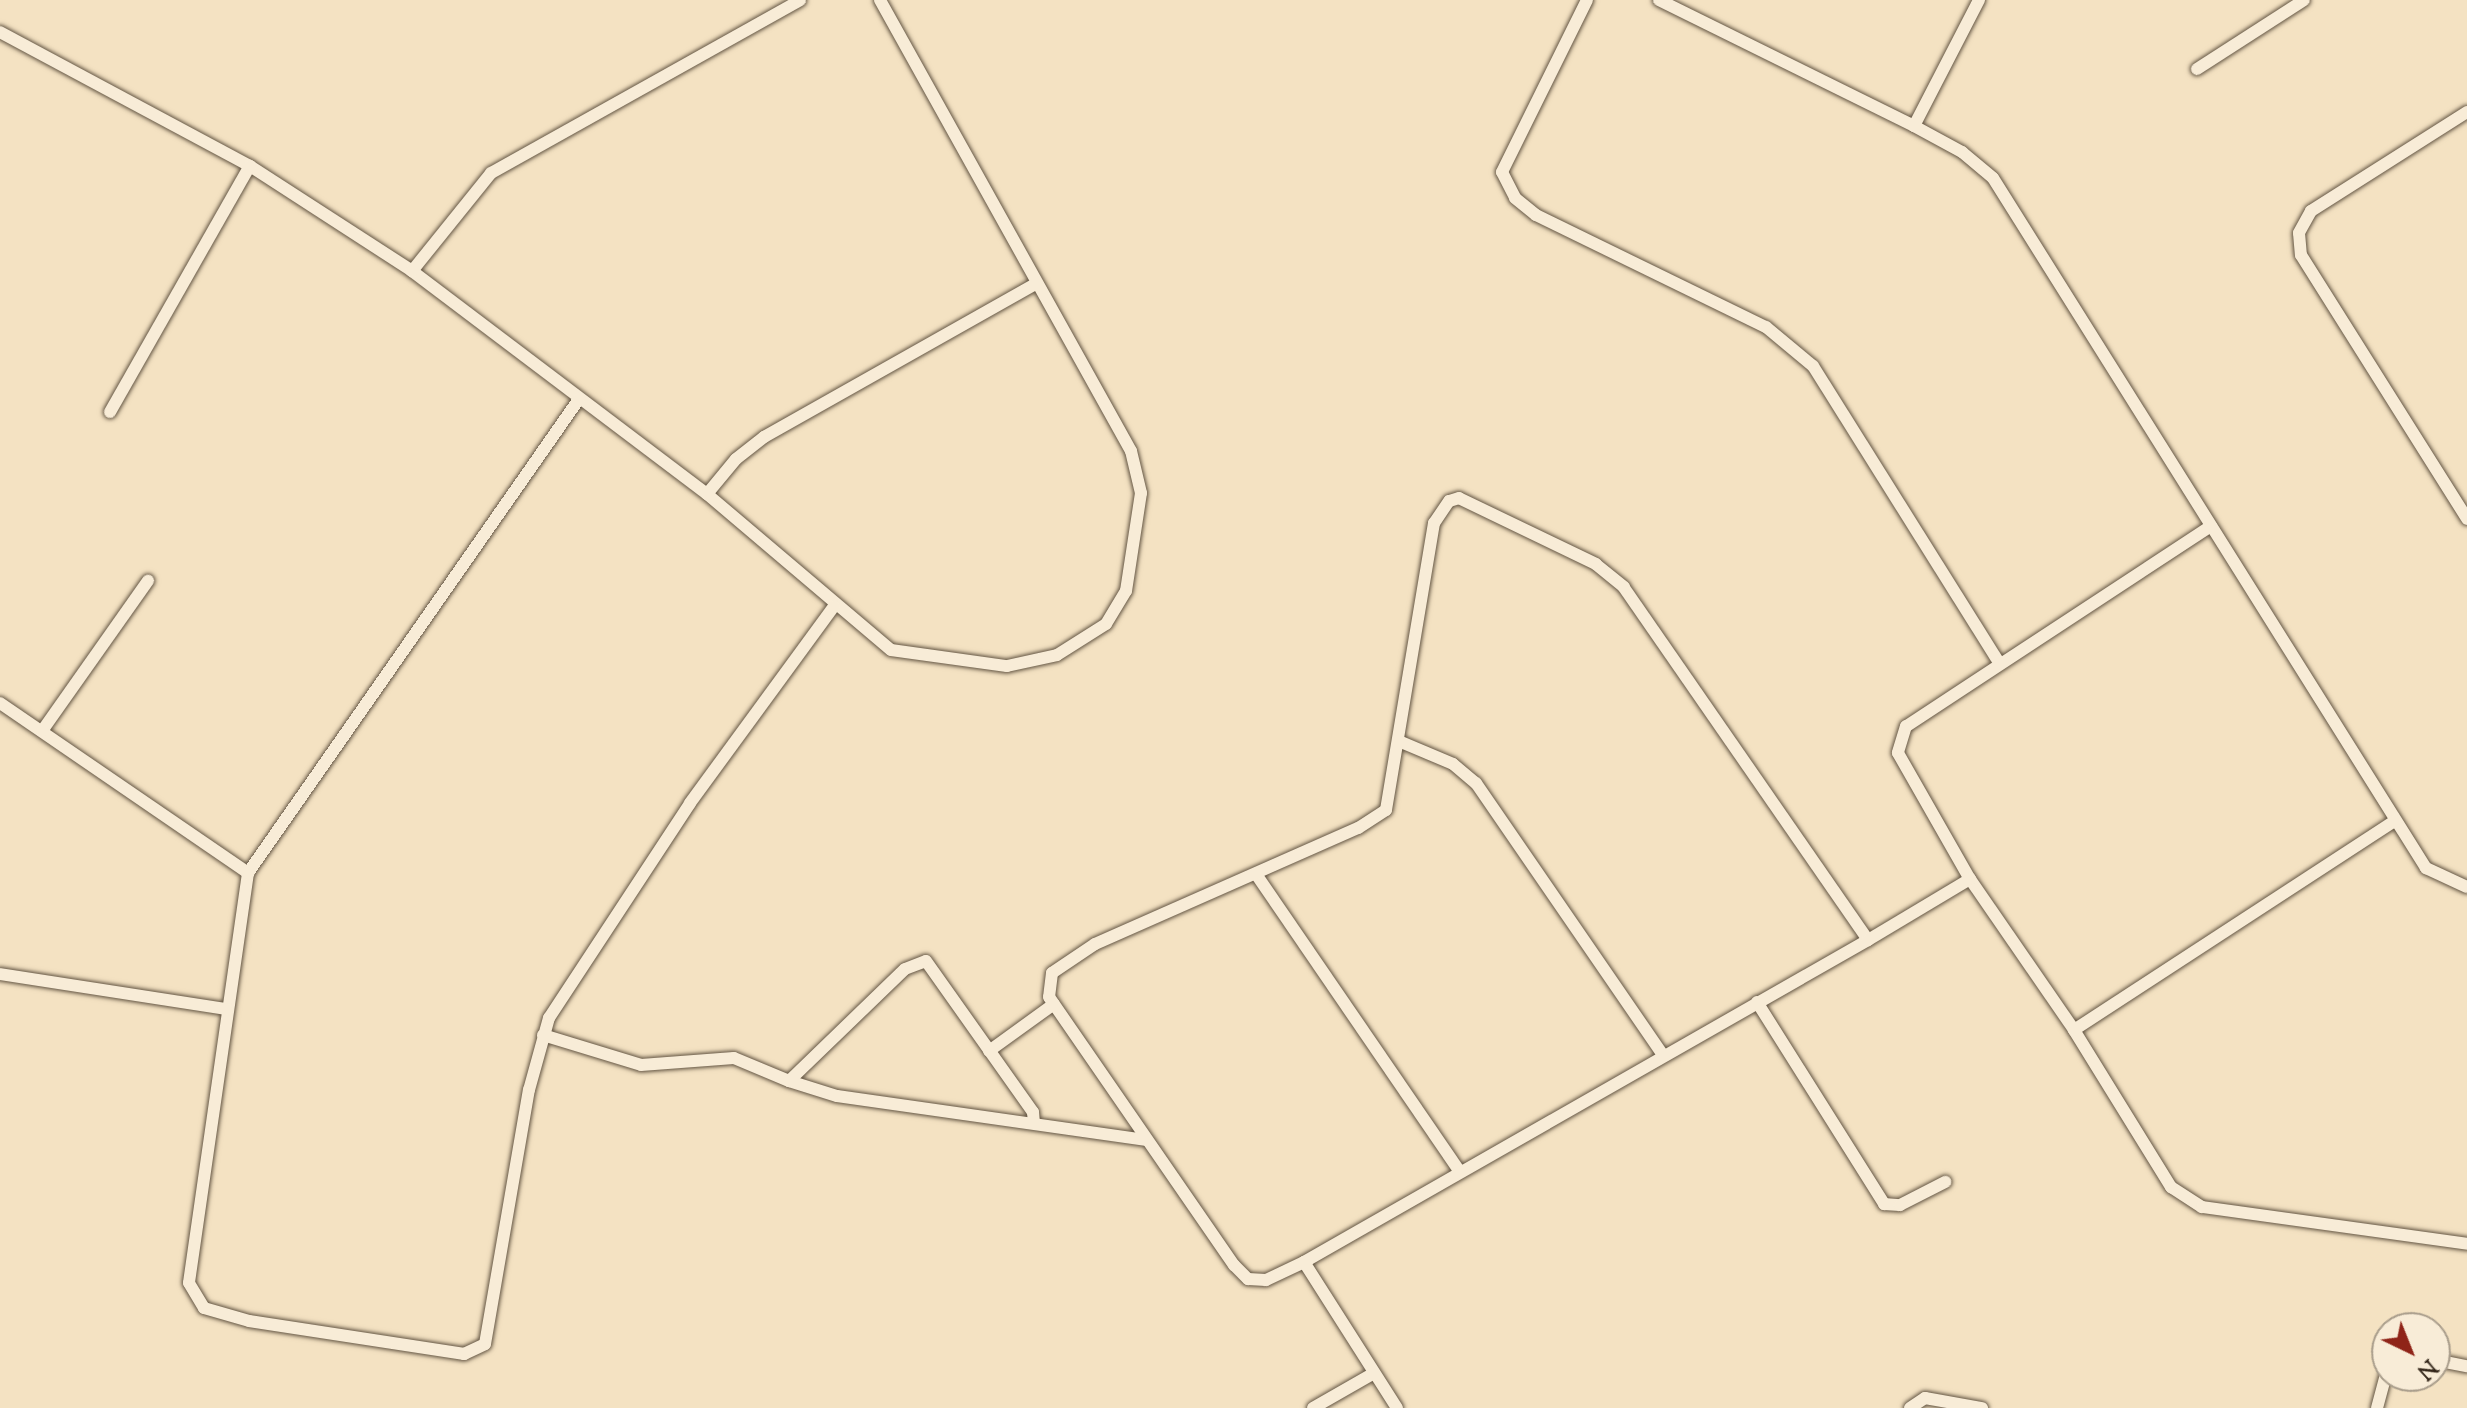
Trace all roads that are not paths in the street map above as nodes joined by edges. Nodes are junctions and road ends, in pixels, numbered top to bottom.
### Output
1 (800, 0) edge
2 (880, 0) edge
3 (1587, 0) edge
4 (1659, 0) edge
5 (1979, 0) edge
6 (2304, 0) edge
7 (0, 32) edge
8 (2197, 69) dead end
9 (2467, 112) edge
10 (1914, 126) junction
11 (250, 166) junction
12 (412, 271) junction
13 (1036, 284) junction
14 (579, 399) junction
15 (110, 412) dead end
16 (707, 494) junction
17 (2467, 519) edge
18 (2211, 526) junction
19 (148, 581) dead end
20 (834, 606) junction
21 (1999, 663) junction
22 (0, 703) edge
23 (42, 731) junction
24 (1401, 742) junction
25 (2395, 821) junction
26 (248, 873) junction
27 (1256, 874) junction
28 (1970, 879) junction
29 (2467, 887) edge
30 (1868, 940) junction
31 (0, 974) edge
32 (1757, 1002) junction
33 (1054, 1004) junction
34 (227, 1009) junction
35 (2074, 1030) junction
36 (543, 1035) junction
37 (989, 1051) junction
38 (1663, 1055) junction
39 (789, 1081) junction
40 (1034, 1123) junction
41 (1147, 1140) junction
42 (1459, 1171) junction
43 (1945, 1182) dead end
44 (2467, 1244) edge
45 (1304, 1262) junction
46 (1374, 1373) junction
47 (1313, 1408) edge
48 (1397, 1408) edge
49 (1910, 1408) edge
50 (1982, 1408) edge

1 - 12 street
2 - 13 street
3 - 21 street
4 - 10 street
5 - 10 street
6 - 8 street
7 - 11 street
9 - 17 street
10 - 18 street
11 - 12 street
11 - 15 street
12 - 14 street
13 - 16 street
13 - 20 street
14 - 16 street
14 - 26 street
16 - 20 street
18 - 21 street
18 - 25 street
19 - 23 street
20 - 36 street
21 - 28 street
22 - 23 street
23 - 26 street
24 - 27 street
24 - 30 street
24 - 38 street
25 - 29 street
25 - 35 street
26 - 34 street
27 - 33 street
27 - 42 street
28 - 30 street
28 - 35 street
30 - 32 street
31 - 34 street
32 - 38 street
32 - 43 street
33 - 37 street
33 - 41 street
34 - 36 street
35 - 44 street
36 - 39 street
37 - 39 street
37 - 40 street
38 - 42 street
39 - 40 street
40 - 41 street
41 - 45 street
42 - 45 street
45 - 46 street
46 - 47 street
46 - 48 street
49 - 50 street

